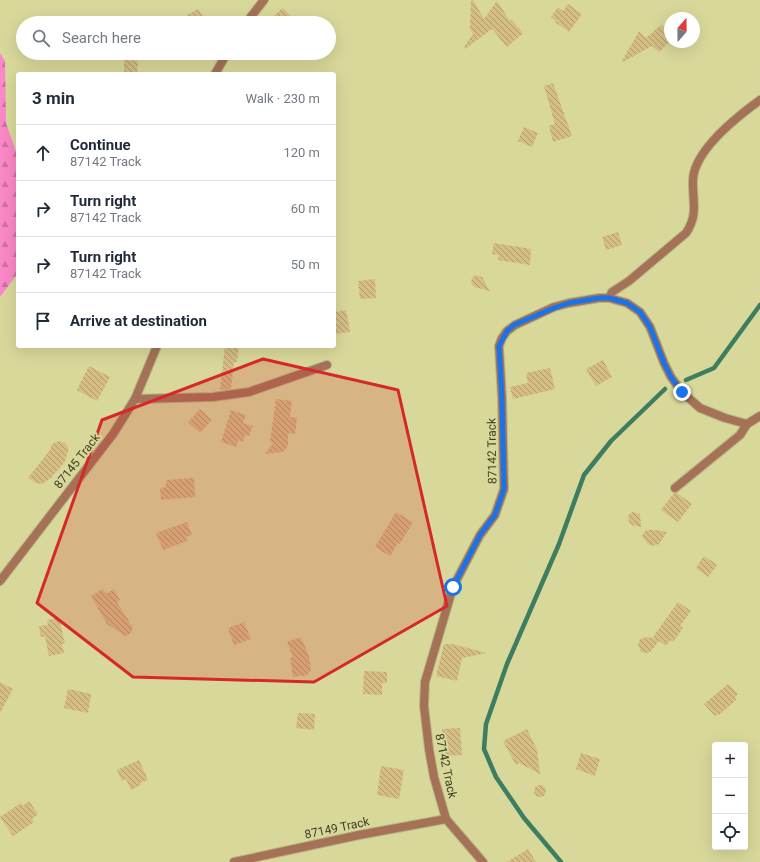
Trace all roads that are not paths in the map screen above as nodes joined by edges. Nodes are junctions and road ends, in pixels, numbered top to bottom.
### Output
1 (264, 0) edge
2 (251, 16) edge
3 (223, 60) edge
4 (216, 72) edge
5 (760, 100) edge
6 (609, 298) junction
7 (156, 348) edge
8 (327, 365) dead end
9 (135, 399) junction
10 (760, 416) edge
11 (747, 424) junction
12 (675, 488) dead end
13 (0, 581) edge
14 (446, 819) junction
15 (234, 862) edge
16 (483, 862) edge

1 - 2 street
3 - 4 street
5 - 6 street
6 - 11 street, 87142 Track
6 - 14 street, 87142 Track
7 - 9 street, 87145 Track
8 - 9 street
9 - 13 street, 87145 Track
10 - 11 street
11 - 12 street
14 - 15 street, 87149 Track
14 - 16 street, 87142 Track

